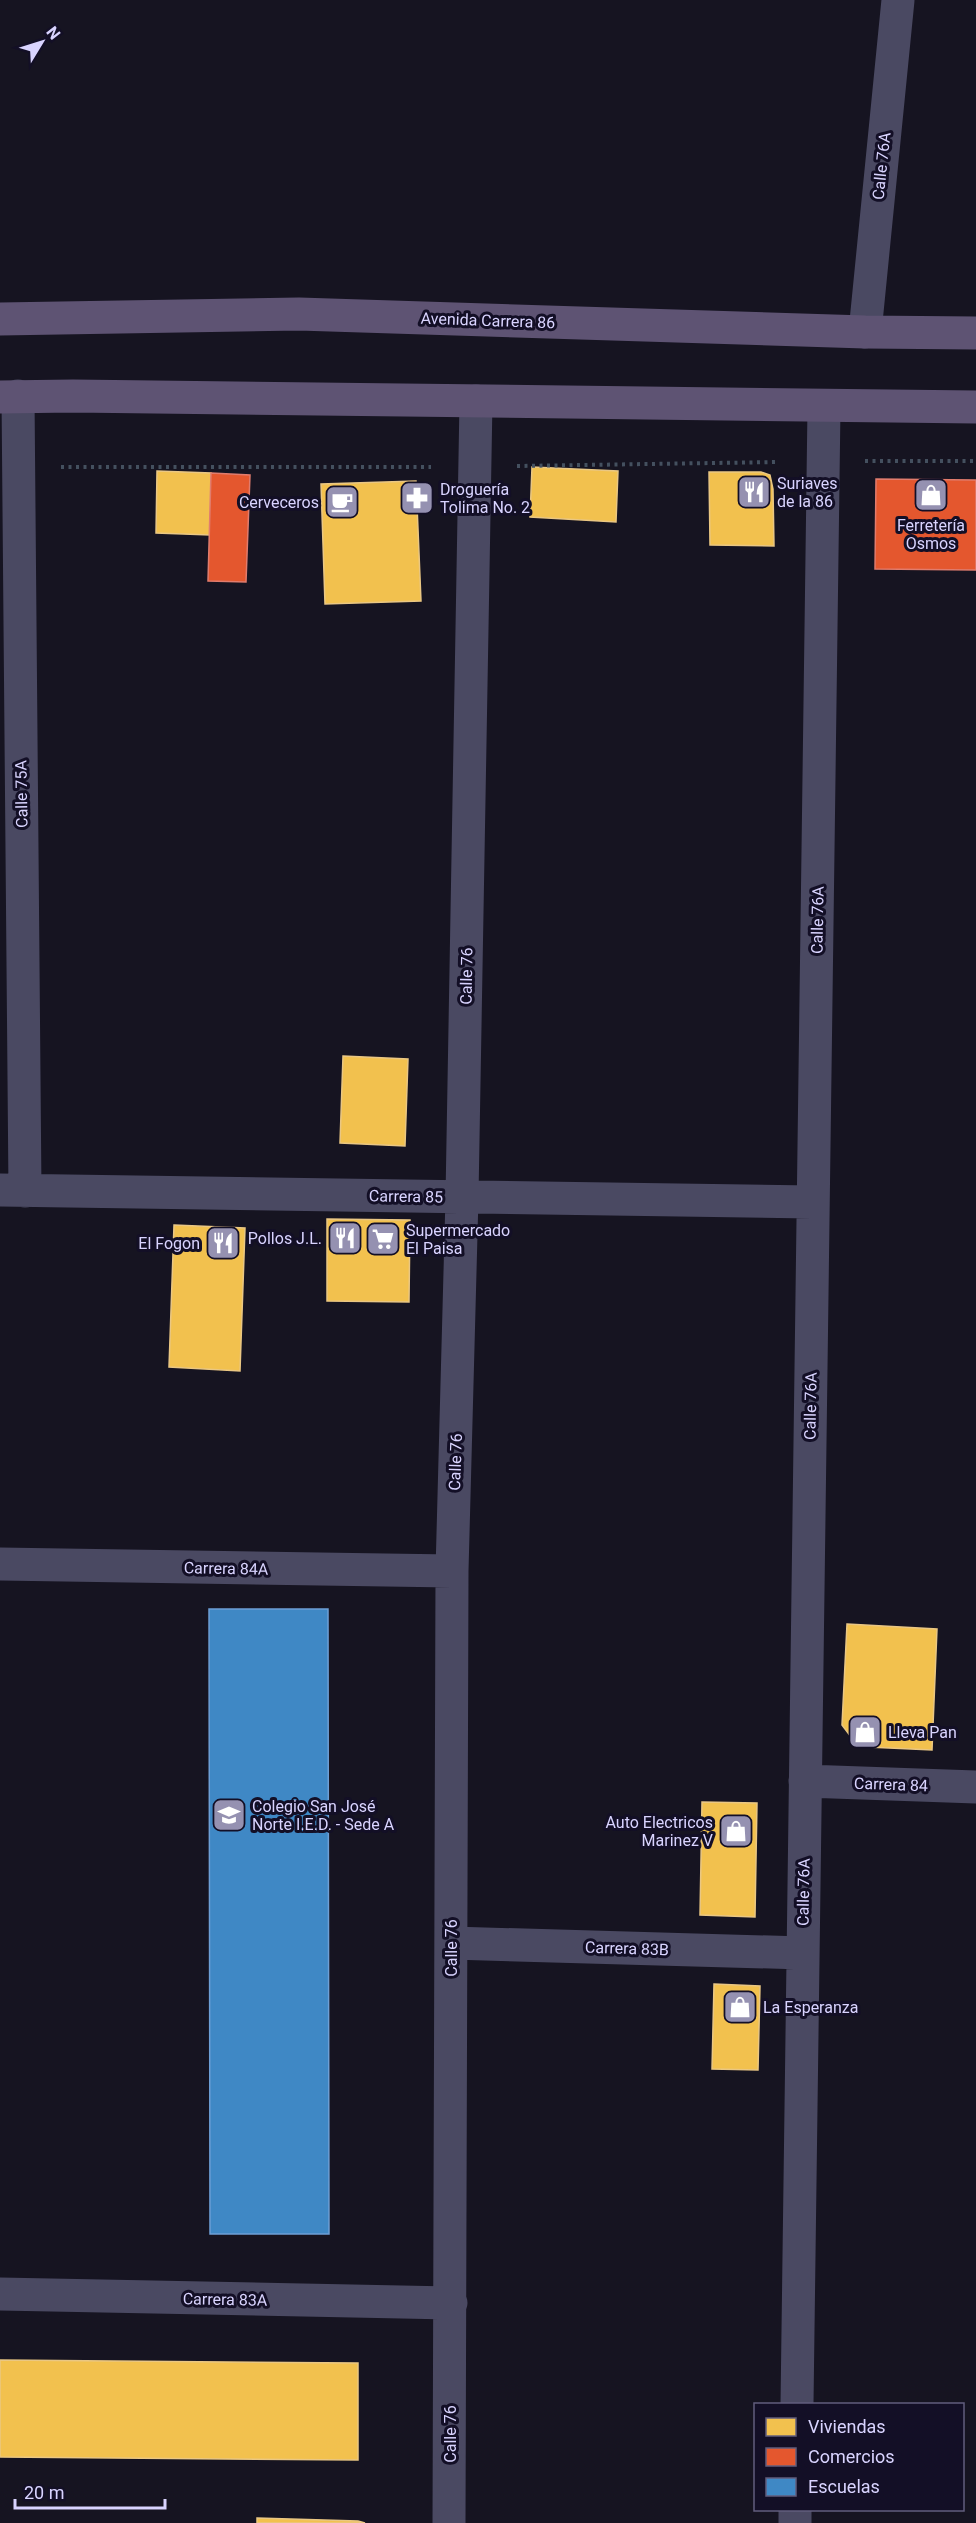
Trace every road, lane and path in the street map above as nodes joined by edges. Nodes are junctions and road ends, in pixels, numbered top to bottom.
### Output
1 (898, 0) edge
2 (0, 319) edge
3 (865, 332) junction
4 (976, 333) edge
5 (9, 397) edge
6 (476, 401) junction
7 (824, 407) junction
8 (976, 407) edge
9 (12, 1190) edge
10 (462, 1197) junction
11 (812, 1202) junction
12 (0, 1564) edge
13 (452, 1571) junction
14 (805, 1781) junction
15 (976, 1787) edge
16 (451, 1943) junction
17 (802, 1953) junction
18 (0, 2294) edge
19 (451, 2303) junction
20 (797, 2403) edge
21 (449, 2523) edge

1 - 3 street, Calle 76A
2 - 3 main road, Avenida Carrera 86
3 - 4 main road, Avenida Carrera 86
5 - 6 main road
5 - 9 street, Calle 75A
6 - 7 main road
6 - 10 street, Calle 76
7 - 8 main road
7 - 11 street, Calle 76A
9 - 10 street, Carrera 85
10 - 11 street, Carrera 85
10 - 13 street, Calle 76
11 - 14 street, Calle 76A
12 - 13 street, Carrera 84A
13 - 16 street, Calle 76
14 - 15 street, Carrera 84
14 - 17 street, Calle 76A
16 - 17 street, Carrera 83B
16 - 19 street, Calle 76
17 - 20 street, Calle 76A
18 - 19 street, Carrera 83A
19 - 21 street, Calle 76

